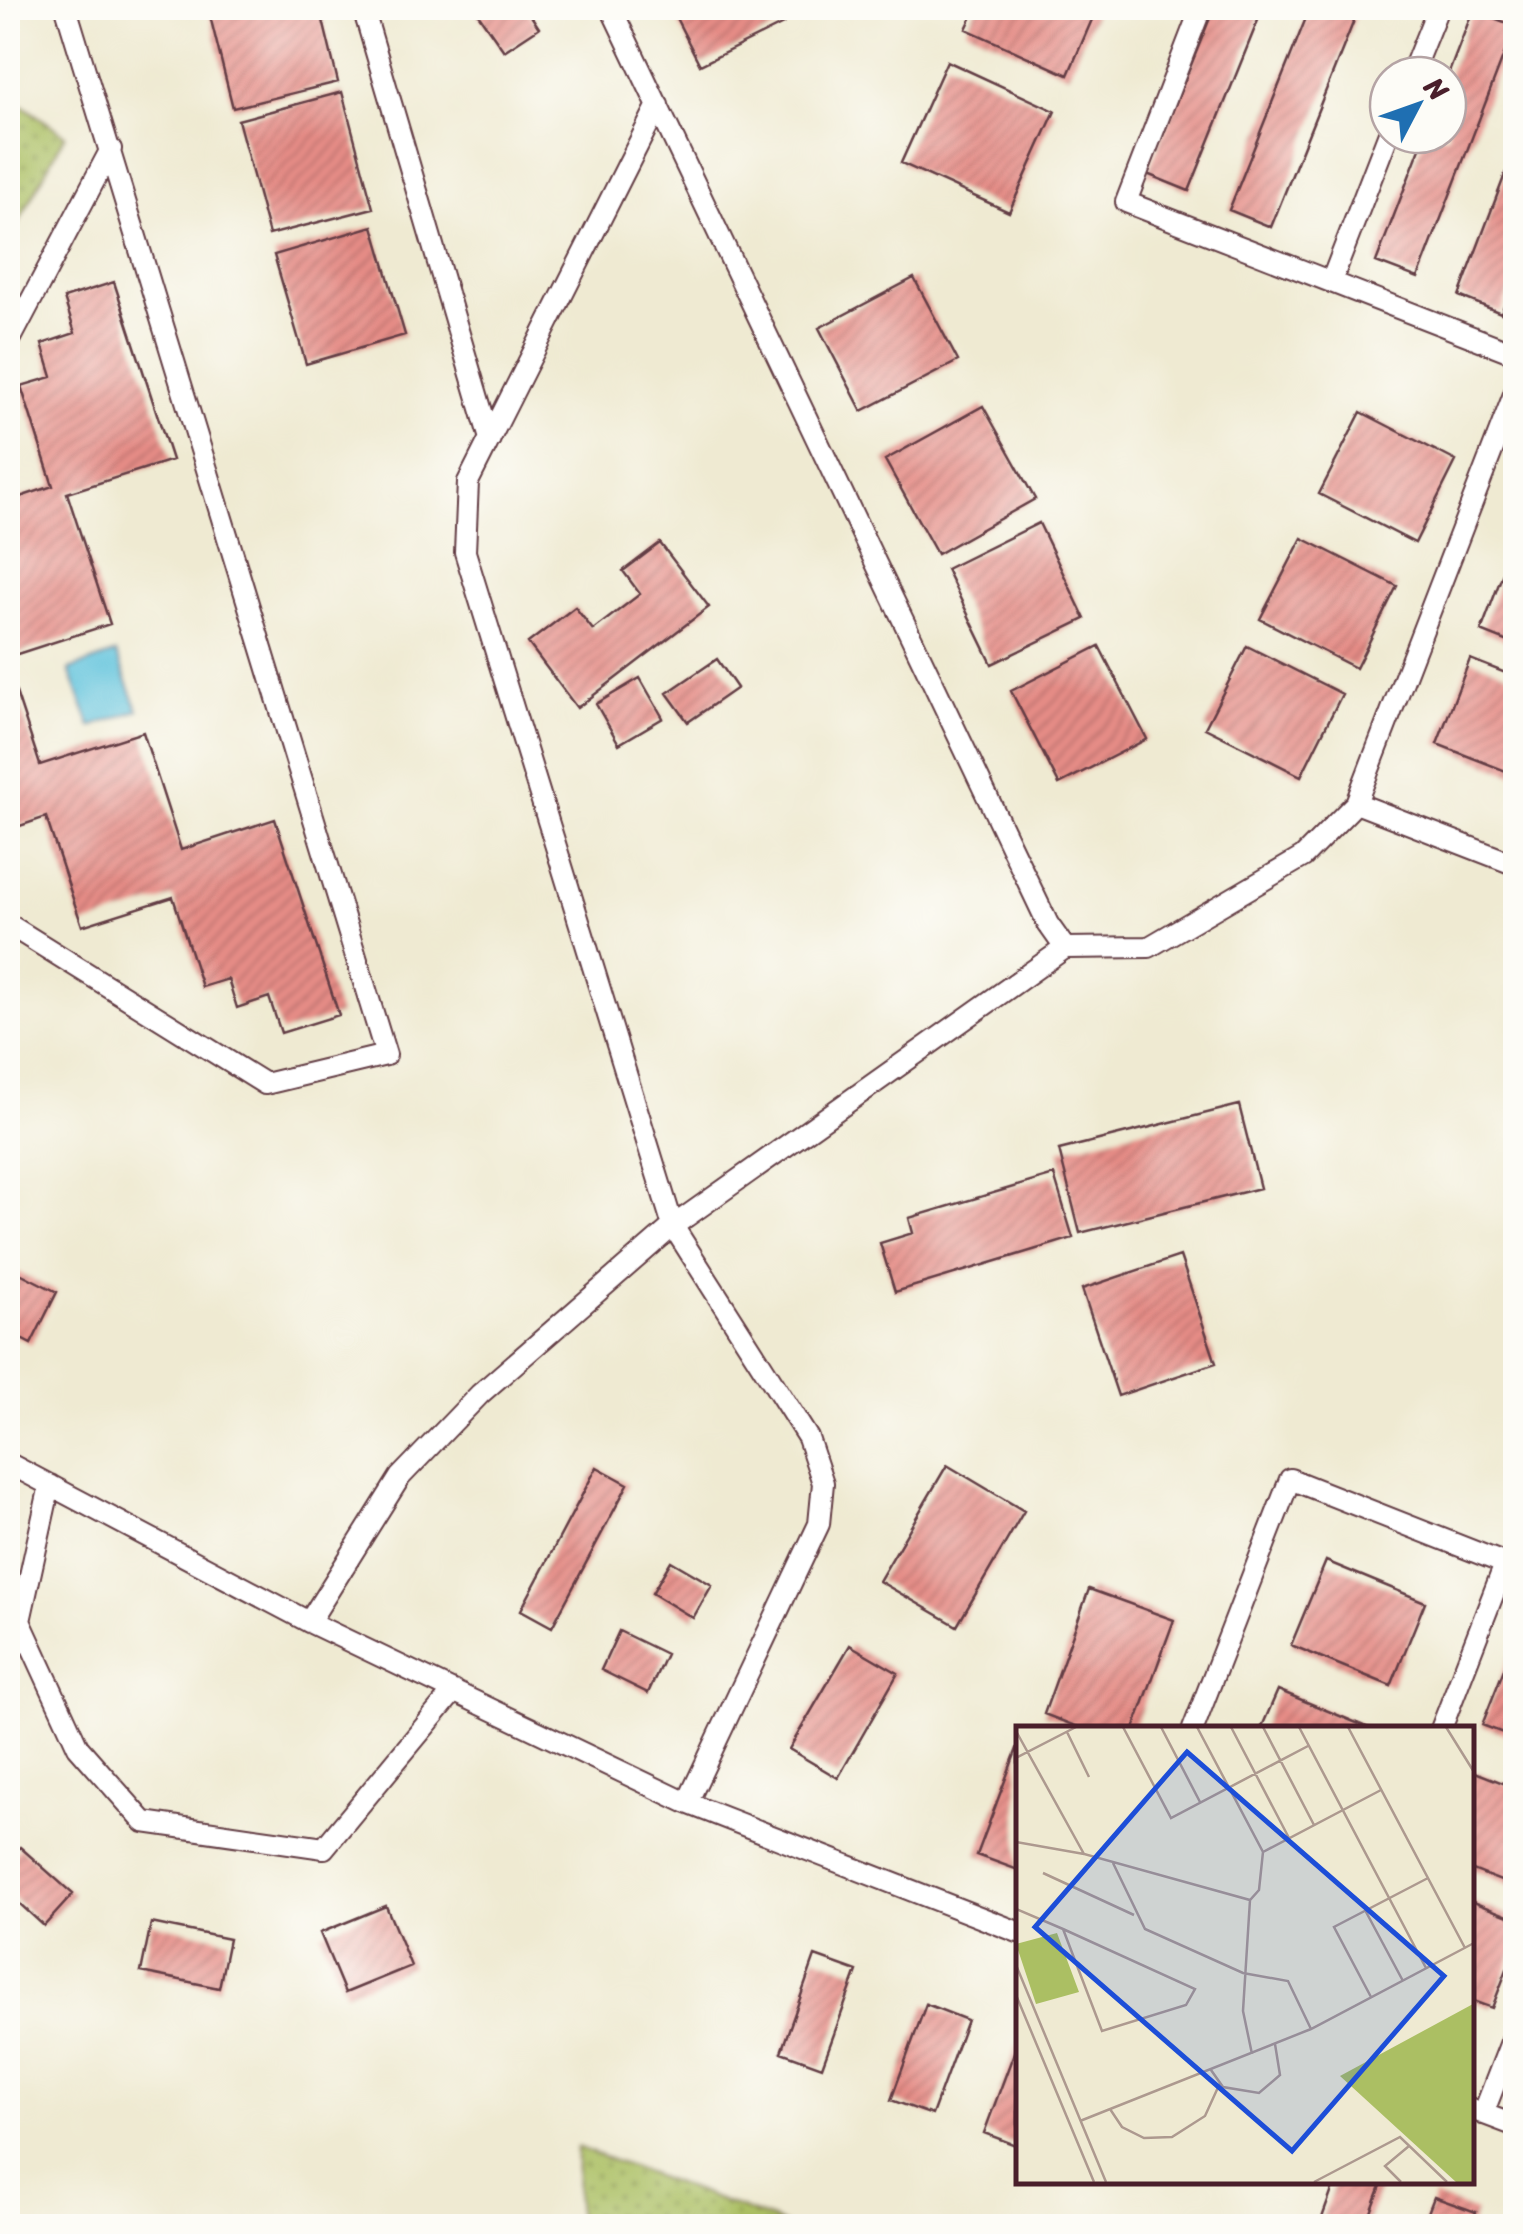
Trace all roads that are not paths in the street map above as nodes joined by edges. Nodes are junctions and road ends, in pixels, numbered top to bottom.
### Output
1 (66, 8) edge
2 (363, 8) edge
3 (611, 8) edge
4 (1202, 8) edge
5 (1438, 8) edge
6 (1420, 55) edge
7 (658, 105) junction
8 (111, 149) junction
9 (1380, 155) edge
10 (1332, 282) junction
11 (8, 344) edge
12 (1516, 354) edge
13 (1516, 389) edge
14 (490, 439) junction
15 (1356, 803) junction
16 (1516, 865) edge
17 (8, 924) edge
18 (1065, 948) junction
19 (673, 1226) junction
20 (8, 1463) edge
21 (50, 1485) junction
22 (1510, 1566) edge
23 (18, 1591) edge
24 (309, 1622) junction
25 (454, 1692) junction
26 (1194, 1726) edge
27 (1443, 1726) edge
28 (688, 1803) junction
29 (1016, 1931) edge
30 (1516, 2030) edge
31 (1477, 2111) edge
32 (1516, 2126) edge

1 - 8 lane
2 - 14 lane
3 - 7 lane
4 - 10 lane
5 - 6 lane
7 - 14 lane
7 - 18 lane
8 - 11 lane
8 - 17 lane
9 - 10 lane
10 - 12 lane
13 - 15 lane
14 - 19 lane
15 - 16 lane
15 - 18 lane
18 - 19 lane
19 - 24 lane
19 - 28 lane
20 - 21 lane
21 - 23 lane
21 - 24 lane
22 - 26 lane
22 - 27 lane
23 - 25 lane
24 - 25 lane
25 - 28 lane
28 - 29 lane
30 - 31 lane
31 - 32 lane

